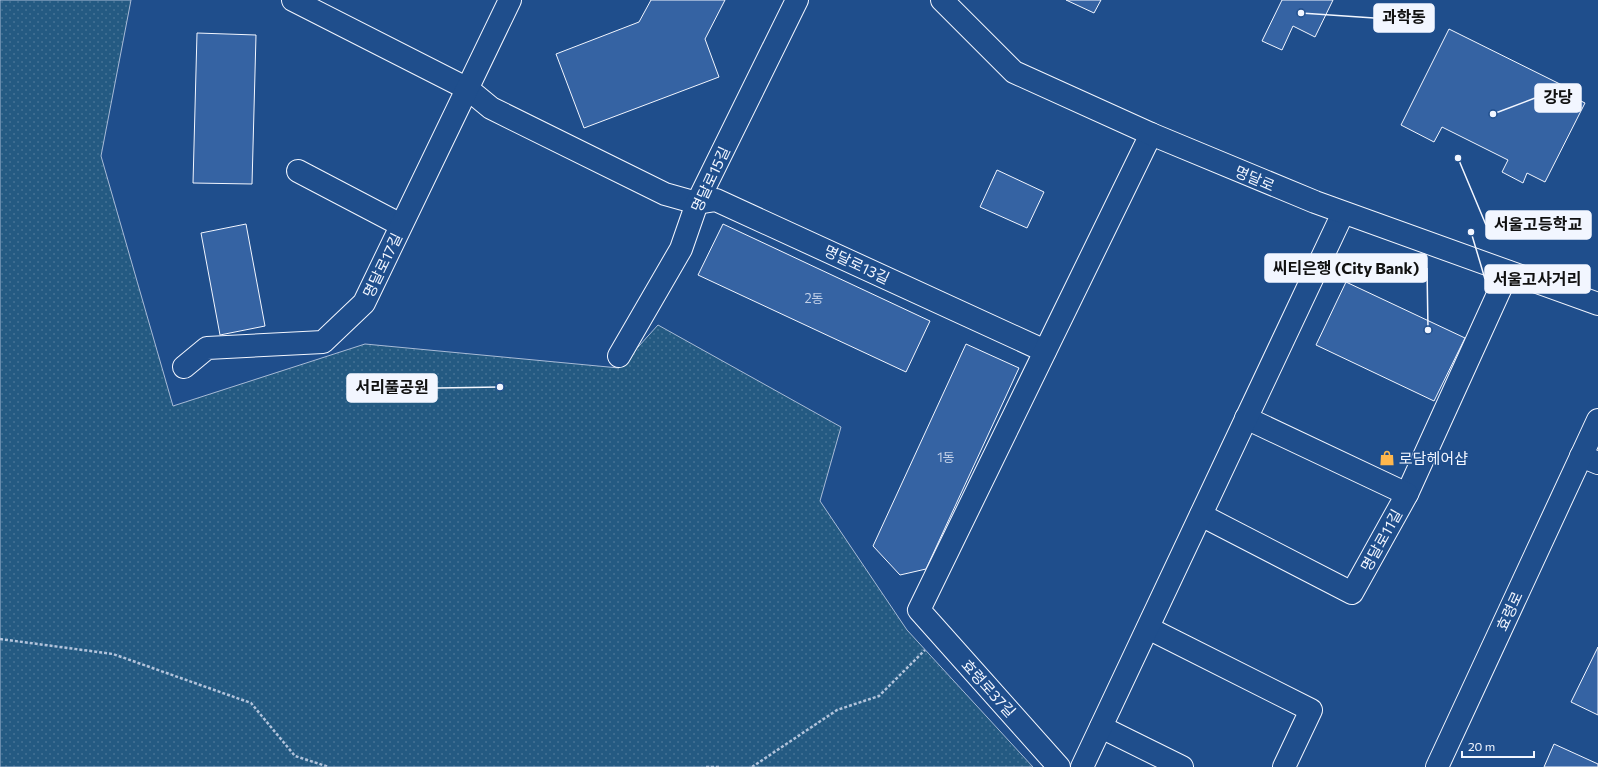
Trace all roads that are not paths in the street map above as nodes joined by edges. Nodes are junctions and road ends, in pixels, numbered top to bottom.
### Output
1 (293, 0) edge
2 (510, 0) edge
3 (797, 0) edge
4 (942, 0) edge
5 (468, 89) junction
6 (1151, 134) junction
7 (298, 171) dead end
8 (697, 203) junction
9 (1343, 213) junction
10 (402, 225) junction
11 (1508, 272) junction
12 (1598, 304) edge
13 (1045, 351) junction
14 (620, 356) dead end
15 (184, 367) dead end
16 (1246, 418) junction
17 (1598, 420) edge
18 (1589, 460) edge
19 (1407, 494) junction
20 (1201, 515) junction
21 (1148, 628) junction
22 (1101, 727) junction
23 (1060, 767) edge
24 (1082, 767) edge
25 (1182, 767) edge
26 (1284, 767) edge
27 (1437, 767) edge

1 - 5 street
2 - 5 street, 명달로17길
3 - 8 street, 명달로15길
4 - 6 street, 명달로
5 - 8 street, 명달로13길
5 - 10 street, 명달로17길
6 - 9 street, 명달로
6 - 13 street
7 - 10 street
8 - 13 street, 명달로13길
8 - 14 street, 명달로15길
9 - 11 street, 명달로
9 - 16 street
10 - 15 street, 명달로17길
11 - 12 street, 명달로
11 - 19 street
13 - 23 street, 효령로37길
16 - 19 street, 명달로11길
16 - 20 street
17 - 18 street, 효령로
18 - 27 street, 효령로
19 - 20 street, 명달로11길
20 - 21 street
21 - 22 street
21 - 26 street
22 - 24 street
22 - 25 street

